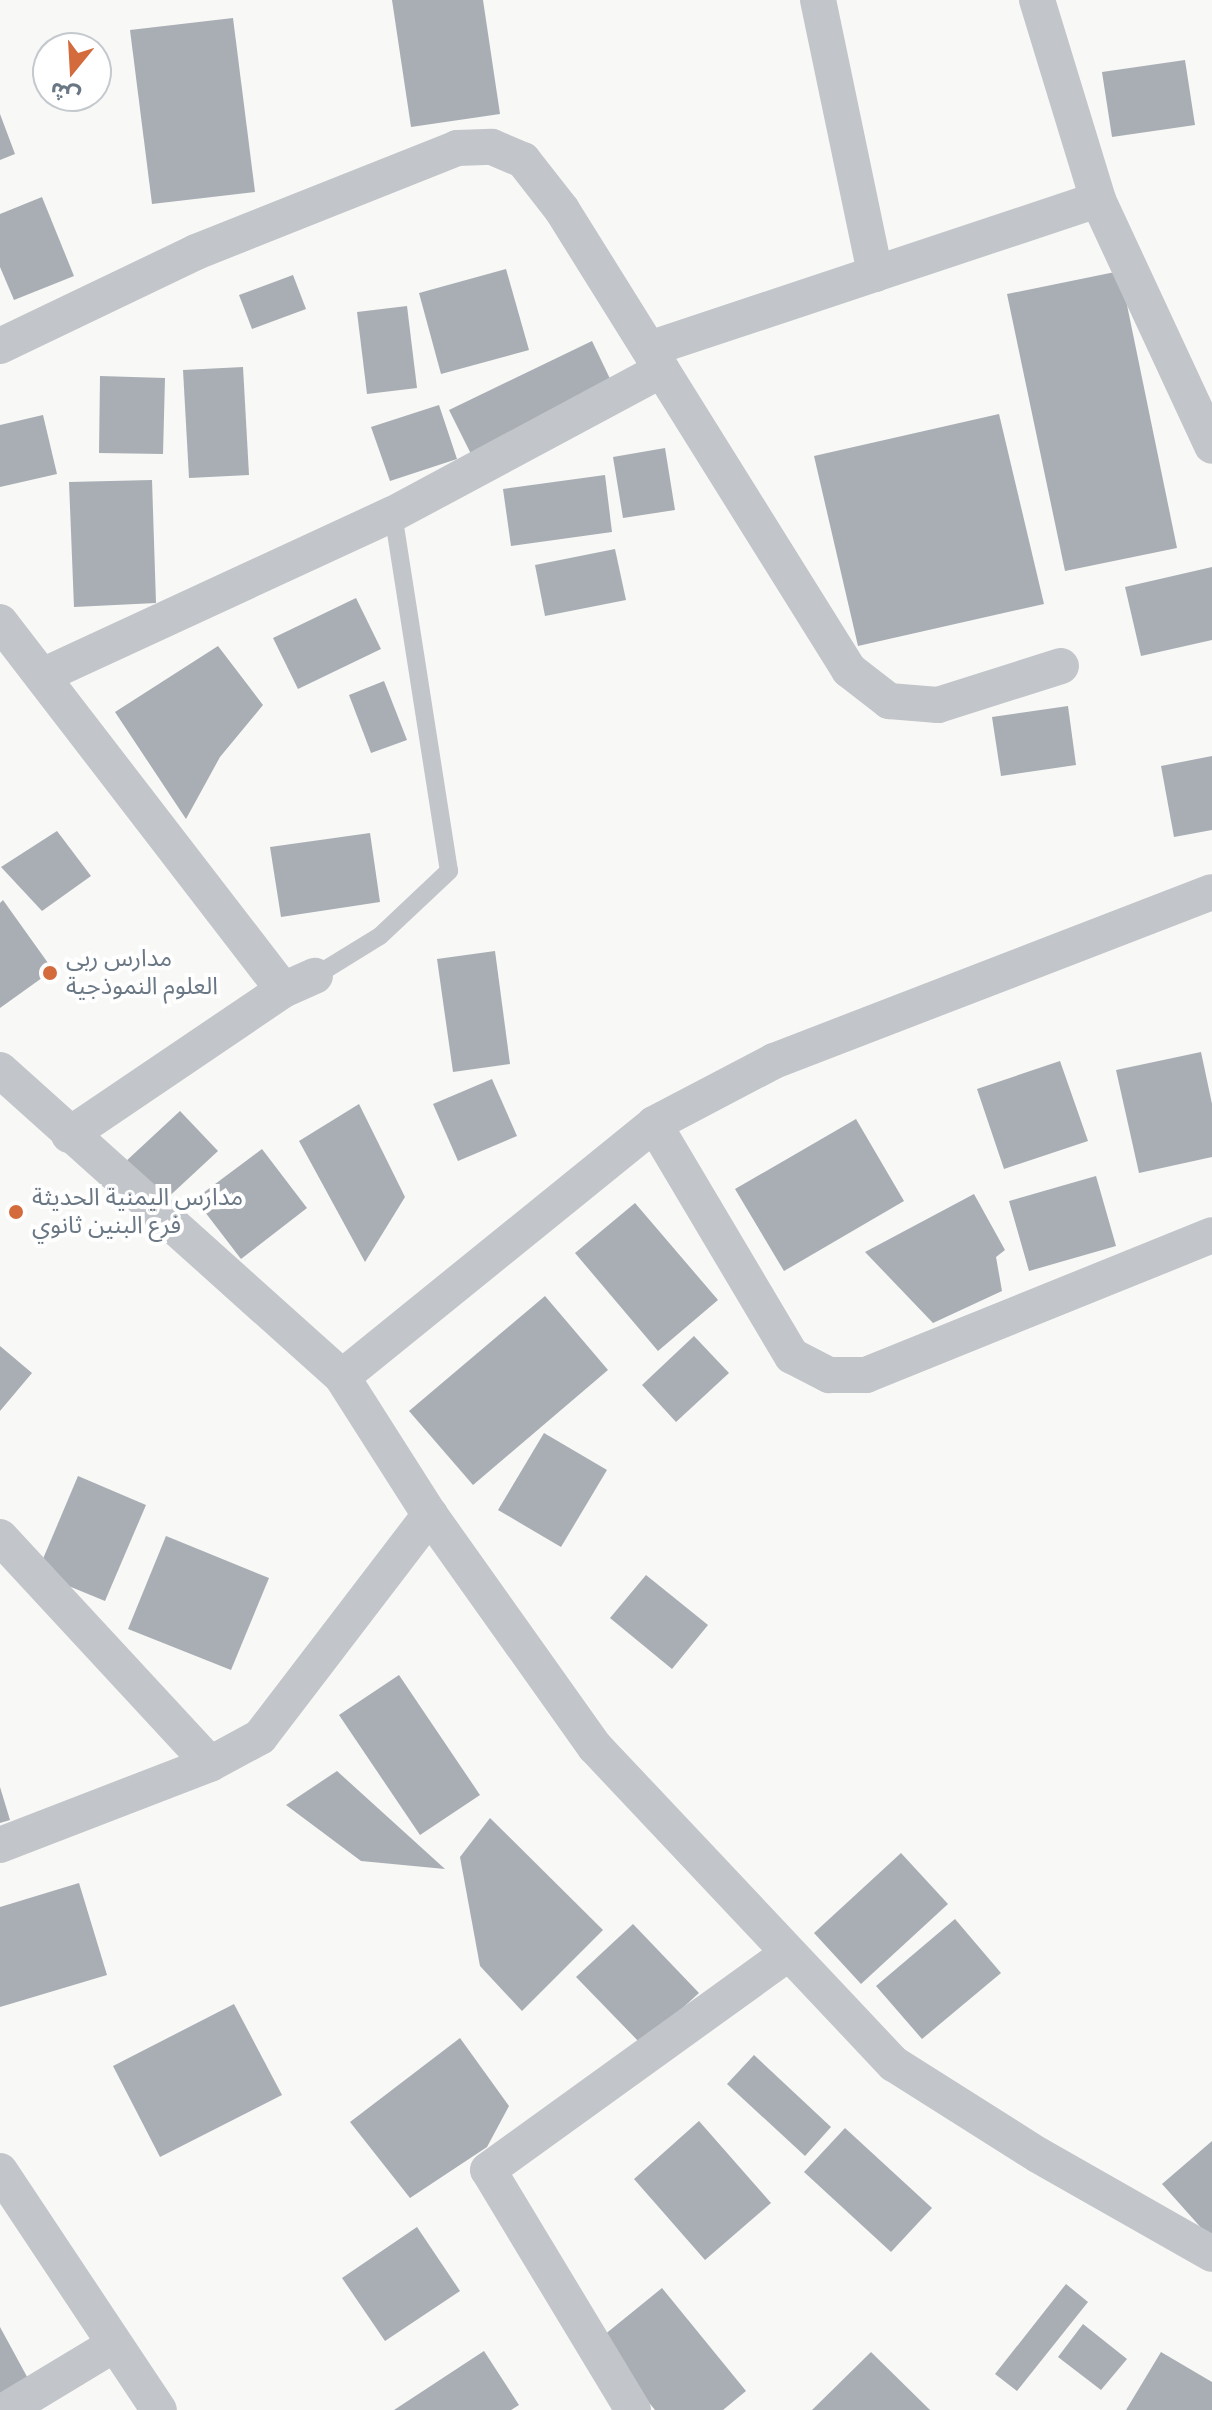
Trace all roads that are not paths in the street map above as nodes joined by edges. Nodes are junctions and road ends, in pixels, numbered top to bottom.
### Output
1 (818, 0) edge
2 (1037, 0) edge
3 (1098, 200) junction
4 (875, 274) junction
5 (0, 346) edge
6 (656, 360) junction
7 (1212, 446) edge
8 (393, 514) junction
9 (0, 622) edge
10 (1061, 666) dead end
11 (42, 676) junction
12 (1212, 892) edge
13 (299, 983) junction
14 (0, 1070) edge
15 (654, 1124) junction
16 (69, 1135) junction
17 (1212, 1235) edge
18 (342, 1377) junction
19 (430, 1515) junction
20 (0, 1537) edge
21 (210, 1764) junction
22 (0, 1845) edge
23 (787, 1954) junction
24 (0, 2171) edge
25 (1212, 2254) edge
26 (112, 2346) junction
27 (6, 2410) edge
28 (159, 2410) edge
29 (633, 2410) edge

1 - 4 street
2 - 3 street
3 - 4 street
3 - 7 street
4 - 6 street
5 - 6 street
6 - 8 street
6 - 10 street
8 - 11 street
8 - 13 lane
9 - 11 street
11 - 13 street
12 - 15 street
13 - 16 street
14 - 16 street
15 - 17 street
15 - 18 street
16 - 18 street
18 - 19 street
19 - 21 street
19 - 23 street
20 - 21 street
21 - 22 street
23 - 25 street
23 - 29 street
24 - 26 street
26 - 27 street
26 - 28 street

